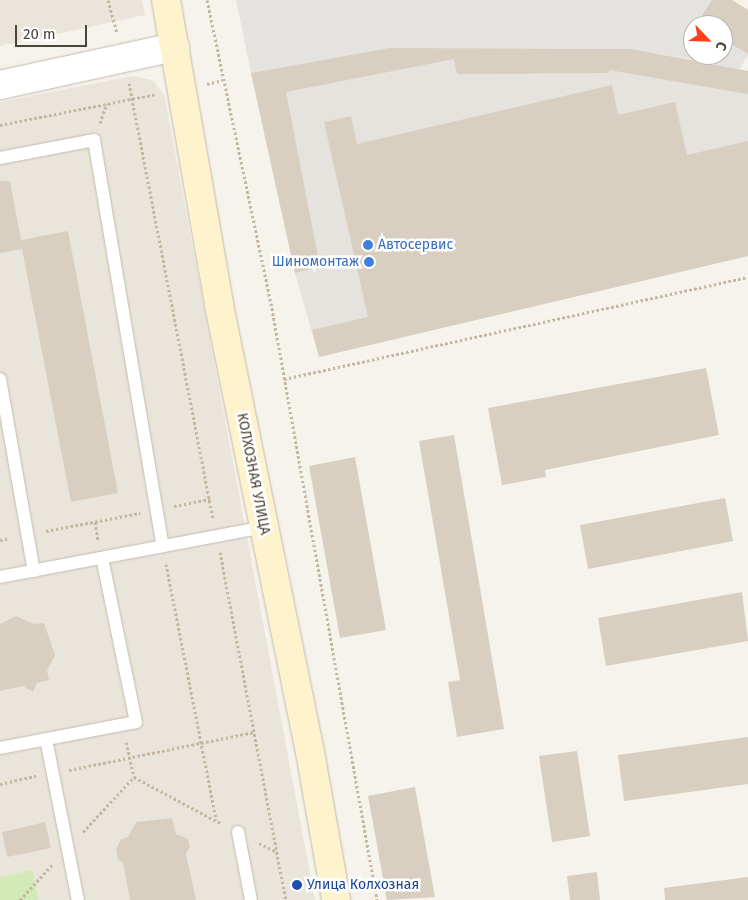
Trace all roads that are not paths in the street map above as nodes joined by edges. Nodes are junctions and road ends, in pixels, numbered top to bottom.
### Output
1 (166, 0) edge
2 (175, 47) junction
3 (0, 85) edge
4 (0, 158) edge
5 (0, 379) edge
6 (264, 527) junction
7 (163, 546) junction
8 (102, 558) junction
9 (34, 571) junction
10 (0, 577) edge
11 (46, 739) junction
12 (0, 748) edge
13 (238, 832) road end
14 (78, 900) edge
15 (251, 900) edge
16 (336, 900) edge

1 - 2 main road, КОЛХОЗНАЯ УЛИЦА
2 - 3 street
2 - 6 main road, КОЛХОЗНАЯ УЛИЦА
4 - 7 lane
5 - 9 lane
6 - 7 lane
6 - 16 main road, КОЛХОЗНАЯ УЛИЦА
7 - 8 lane
8 - 9 lane
8 - 11 lane
9 - 10 lane
11 - 12 lane
11 - 14 lane
13 - 15 lane

